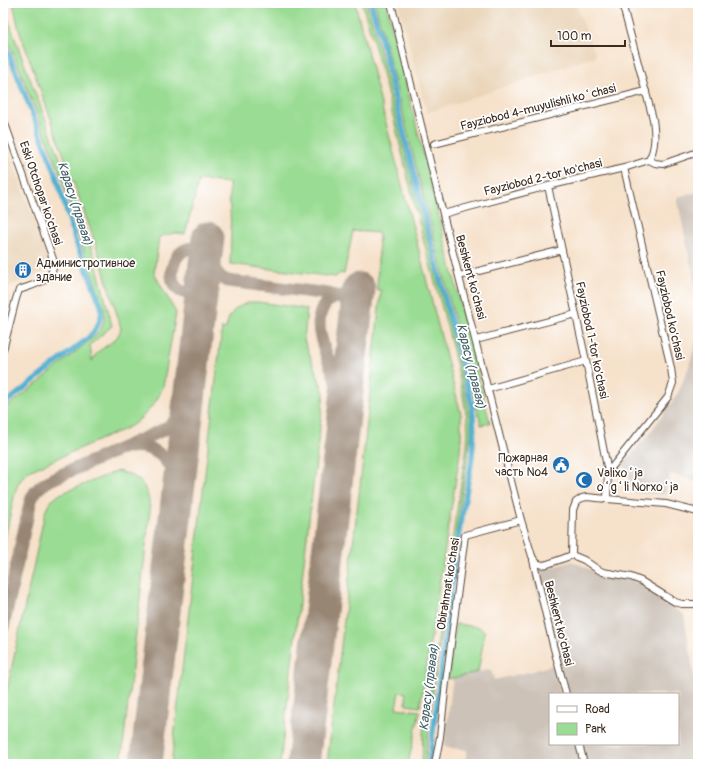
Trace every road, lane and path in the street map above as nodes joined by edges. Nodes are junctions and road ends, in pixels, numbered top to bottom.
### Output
1 (391, 3) edge
2 (622, 3) edge
3 (646, 91) junction
4 (3, 118) edge
5 (434, 144) dead end
6 (698, 152) edge
7 (649, 160) junction
8 (624, 168) junction
9 (548, 186) junction
10 (443, 214) junction
11 (562, 250) junction
12 (459, 276) junction
13 (576, 314) junction
14 (476, 340) junction
15 (3, 350) edge
16 (586, 361) junction
17 (488, 388) junction
18 (608, 472) junction
19 (607, 499) junction
20 (698, 512) edge
21 (521, 520) junction
22 (572, 555) junction
23 (532, 556) junction
24 (545, 565) junction
25 (536, 572) junction
26 (698, 604) edge
27 (566, 693) edge
28 (579, 745) edge
29 (435, 764) edge
30 (584, 764) edge

1 - 10 street, Beshkent ko'chasi
2 - 3 street
3 - 5 street, Fayziobod 4-muyulishli koʻchasi
3 - 7 street
4 - 15 street, Eski Otchopar ko'chasi
6 - 7 street
7 - 8 street, Fayziobod 2-tor ko'chasi
8 - 9 street, Fayziobod 2-tor ko'chasi
8 - 18 street, Fayziobod ko'chasi
9 - 10 street, Fayziobod 2-tor ko'chasi
9 - 11 street, Fayziobod 1-tor ko'chasi
10 - 12 street, Beshkent ko'chasi
11 - 12 street
11 - 13 street, Fayziobod 1-tor ko'chasi
12 - 14 street, Beshkent ko'chasi
13 - 14 street
13 - 16 street, Fayziobod 1-tor ko'chasi
14 - 17 street, Beshkent ko'chasi
16 - 17 street
16 - 18 street, Fayziobod 1-tor ko'chasi
17 - 21 street, Beshkent ko'chasi
18 - 19 street, Fayziobod 1-tor ko'chasi
19 - 20 street
19 - 22 street
21 - 23 street, Beshkent ko'chasi
21 - 29 street, Obirahmat ko'chasi
22 - 24 street
22 - 26 street
23 - 24 street, Beshkent ko'chasi
23 - 25 street, Beshkent ko'chasi
24 - 25 street
25 - 27 street, Beshkent ko'chasi
28 - 30 street

